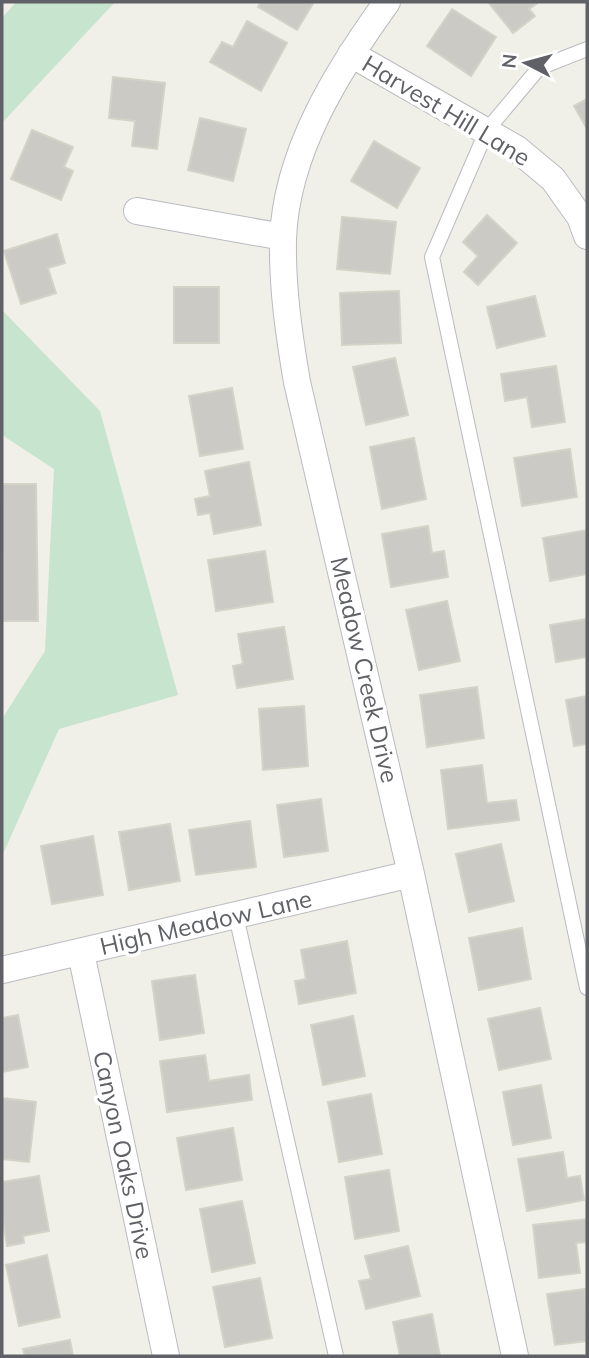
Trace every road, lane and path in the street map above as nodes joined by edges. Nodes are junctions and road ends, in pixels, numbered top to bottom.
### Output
1 (387, 2) edge
2 (587, 49) edge
3 (351, 54) junction
4 (487, 130) junction
5 (137, 211) dead end
6 (587, 236) edge
7 (283, 237) junction
8 (411, 874) junction
9 (236, 916) junction
10 (81, 953) junction
11 (2, 970) edge
12 (587, 988) edge
13 (166, 1356) edge
14 (336, 1356) edge
15 (514, 1356) edge

1 - 3 street, Meadow Creek Drive
2 - 4 lane
3 - 4 street, Harvest Hill Lane
3 - 7 street, Meadow Creek Drive
4 - 6 street, Harvest Hill Lane
4 - 12 lane
5 - 7 street
7 - 8 street, Meadow Creek Drive
8 - 9 street, High Meadow Lane
8 - 15 street, Meadow Creek Drive
9 - 10 street, High Meadow Lane
9 - 14 lane
10 - 11 street, High Meadow Lane
10 - 13 street, Canyon Oaks Drive

